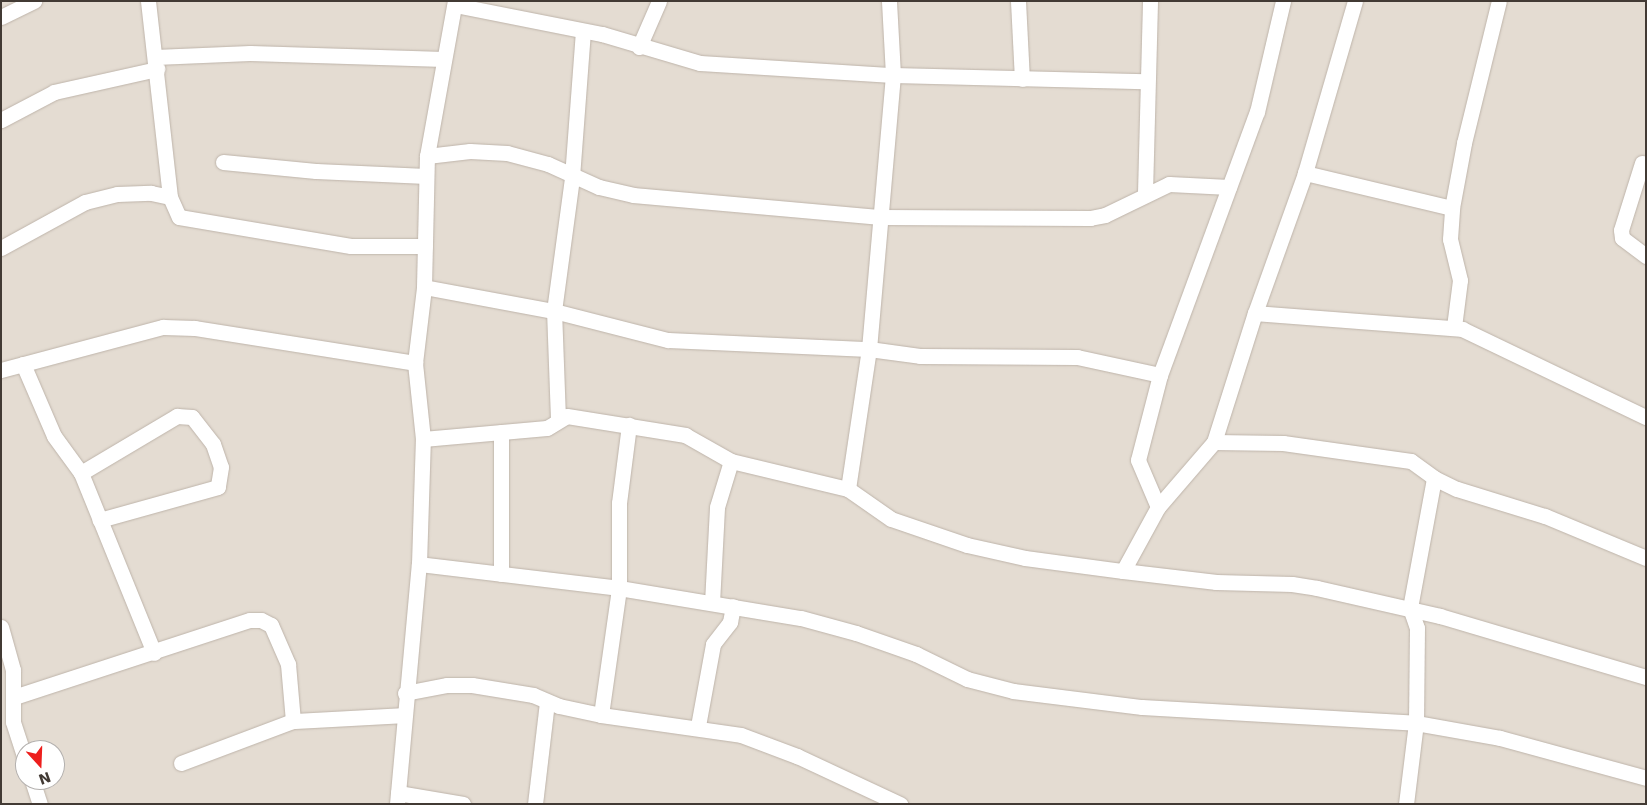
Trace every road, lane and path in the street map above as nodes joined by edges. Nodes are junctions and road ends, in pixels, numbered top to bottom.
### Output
1 (34, 1) edge
2 (148, 1) edge
3 (659, 1) edge
4 (890, 1) edge
5 (1018, 1) edge
6 (1150, 1) edge
7 (1283, 1) edge
8 (1355, 1) edge
9 (1499, 1) edge
10 (455, 3) edge
11 (1, 17) edge
12 (583, 31) junction
13 (639, 47) junction
14 (444, 59) junction
15 (156, 63) junction
16 (893, 75) junction
17 (1022, 79) junction
18 (1145, 81) junction
19 (1, 120) edge
20 (427, 156) junction
21 (223, 162) dead end
22 (1642, 163) dead end
23 (1306, 174) junction
24 (426, 176) junction
25 (572, 177) junction
26 (1229, 187) junction
27 (1145, 193) junction
28 (170, 197) junction
29 (1452, 208) junction
30 (881, 217) junction
31 (425, 246) junction
32 (1, 248) edge
33 (1646, 256) edge
34 (424, 287) junction
35 (554, 312) junction
36 (1254, 313) junction
37 (1454, 327) junction
38 (869, 348) junction
39 (415, 363) junction
40 (23, 364) junction
41 (1, 370) edge
42 (1160, 375) junction
43 (1646, 417) edge
44 (558, 419) junction
45 (629, 425) junction
46 (501, 432) junction
47 (423, 438) junction
48 (1214, 442) junction
49 (731, 461) junction
50 (81, 473) junction
51 (1434, 478) junction
52 (848, 489) junction
53 (1158, 507) junction
54 (100, 520) junction
55 (1646, 558) edge
56 (419, 564) junction
57 (1123, 571) junction
58 (501, 574) junction
59 (619, 588) junction
60 (712, 602) junction
61 (733, 606) junction
62 (1410, 608) junction
63 (1, 627) edge
64 (154, 653) junction
65 (1646, 677) edge
66 (405, 693) junction
67 (14, 697) junction
68 (547, 702) junction
69 (403, 715) junction
70 (601, 715) junction
71 (292, 721) junction
72 (1416, 723) junction
73 (7, 725) edge
74 (698, 726) junction
75 (15, 740) edge
76 (181, 763) dead end
77 (1646, 778) edge
78 (35, 790) edge
79 (397, 798) edge
80 (40, 804) edge
81 (463, 804) edge
82 (535, 804) edge
83 (900, 804) edge
84 (1406, 804) edge

1 - 11 street
2 - 15 street
3 - 13 street
4 - 16 street
5 - 17 street
6 - 18 street
7 - 26 street
8 - 23 street
9 - 29 street
10 - 12 street
10 - 14 street
12 - 13 street
12 - 25 street
13 - 16 street
14 - 15 street
14 - 20 street
15 - 19 street
15 - 28 street
16 - 17 street
16 - 30 street
17 - 18 street
18 - 27 street
20 - 24 street
20 - 25 street
21 - 24 street
22 - 33 street
23 - 29 street
23 - 36 street
24 - 31 street
25 - 30 street
25 - 35 street
26 - 27 street
26 - 42 street
27 - 30 street
28 - 31 street
28 - 32 street
29 - 37 street
30 - 38 street
31 - 34 street
34 - 35 street
34 - 39 street
35 - 38 street
35 - 44 street
36 - 37 street
36 - 48 street
37 - 43 street
38 - 42 street
38 - 52 street
39 - 40 street
39 - 47 street
40 - 41 street
40 - 50 street
42 - 53 street
44 - 45 street
44 - 46 street
45 - 49 street
45 - 59 street
46 - 47 street
46 - 58 street
47 - 56 street
48 - 51 street
48 - 53 street
49 - 52 street
49 - 60 street
50 - 54 street
50 - 54 street
51 - 55 street
51 - 62 street
52 - 57 street
53 - 57 street
54 - 64 street
56 - 58 street
56 - 66 street
57 - 62 street
58 - 59 street
59 - 60 street
59 - 70 street
60 - 61 street
61 - 72 street
61 - 74 street
62 - 65 street
62 - 72 street
63 - 67 street
64 - 67 street
64 - 71 street
66 - 68 street
66 - 69 street
67 - 73 street
68 - 70 street
68 - 82 street
69 - 71 street
69 - 79 street
70 - 74 street
71 - 76 street
72 - 77 street
72 - 84 street
73 - 75 street
74 - 83 street
78 - 80 street
79 - 81 street

